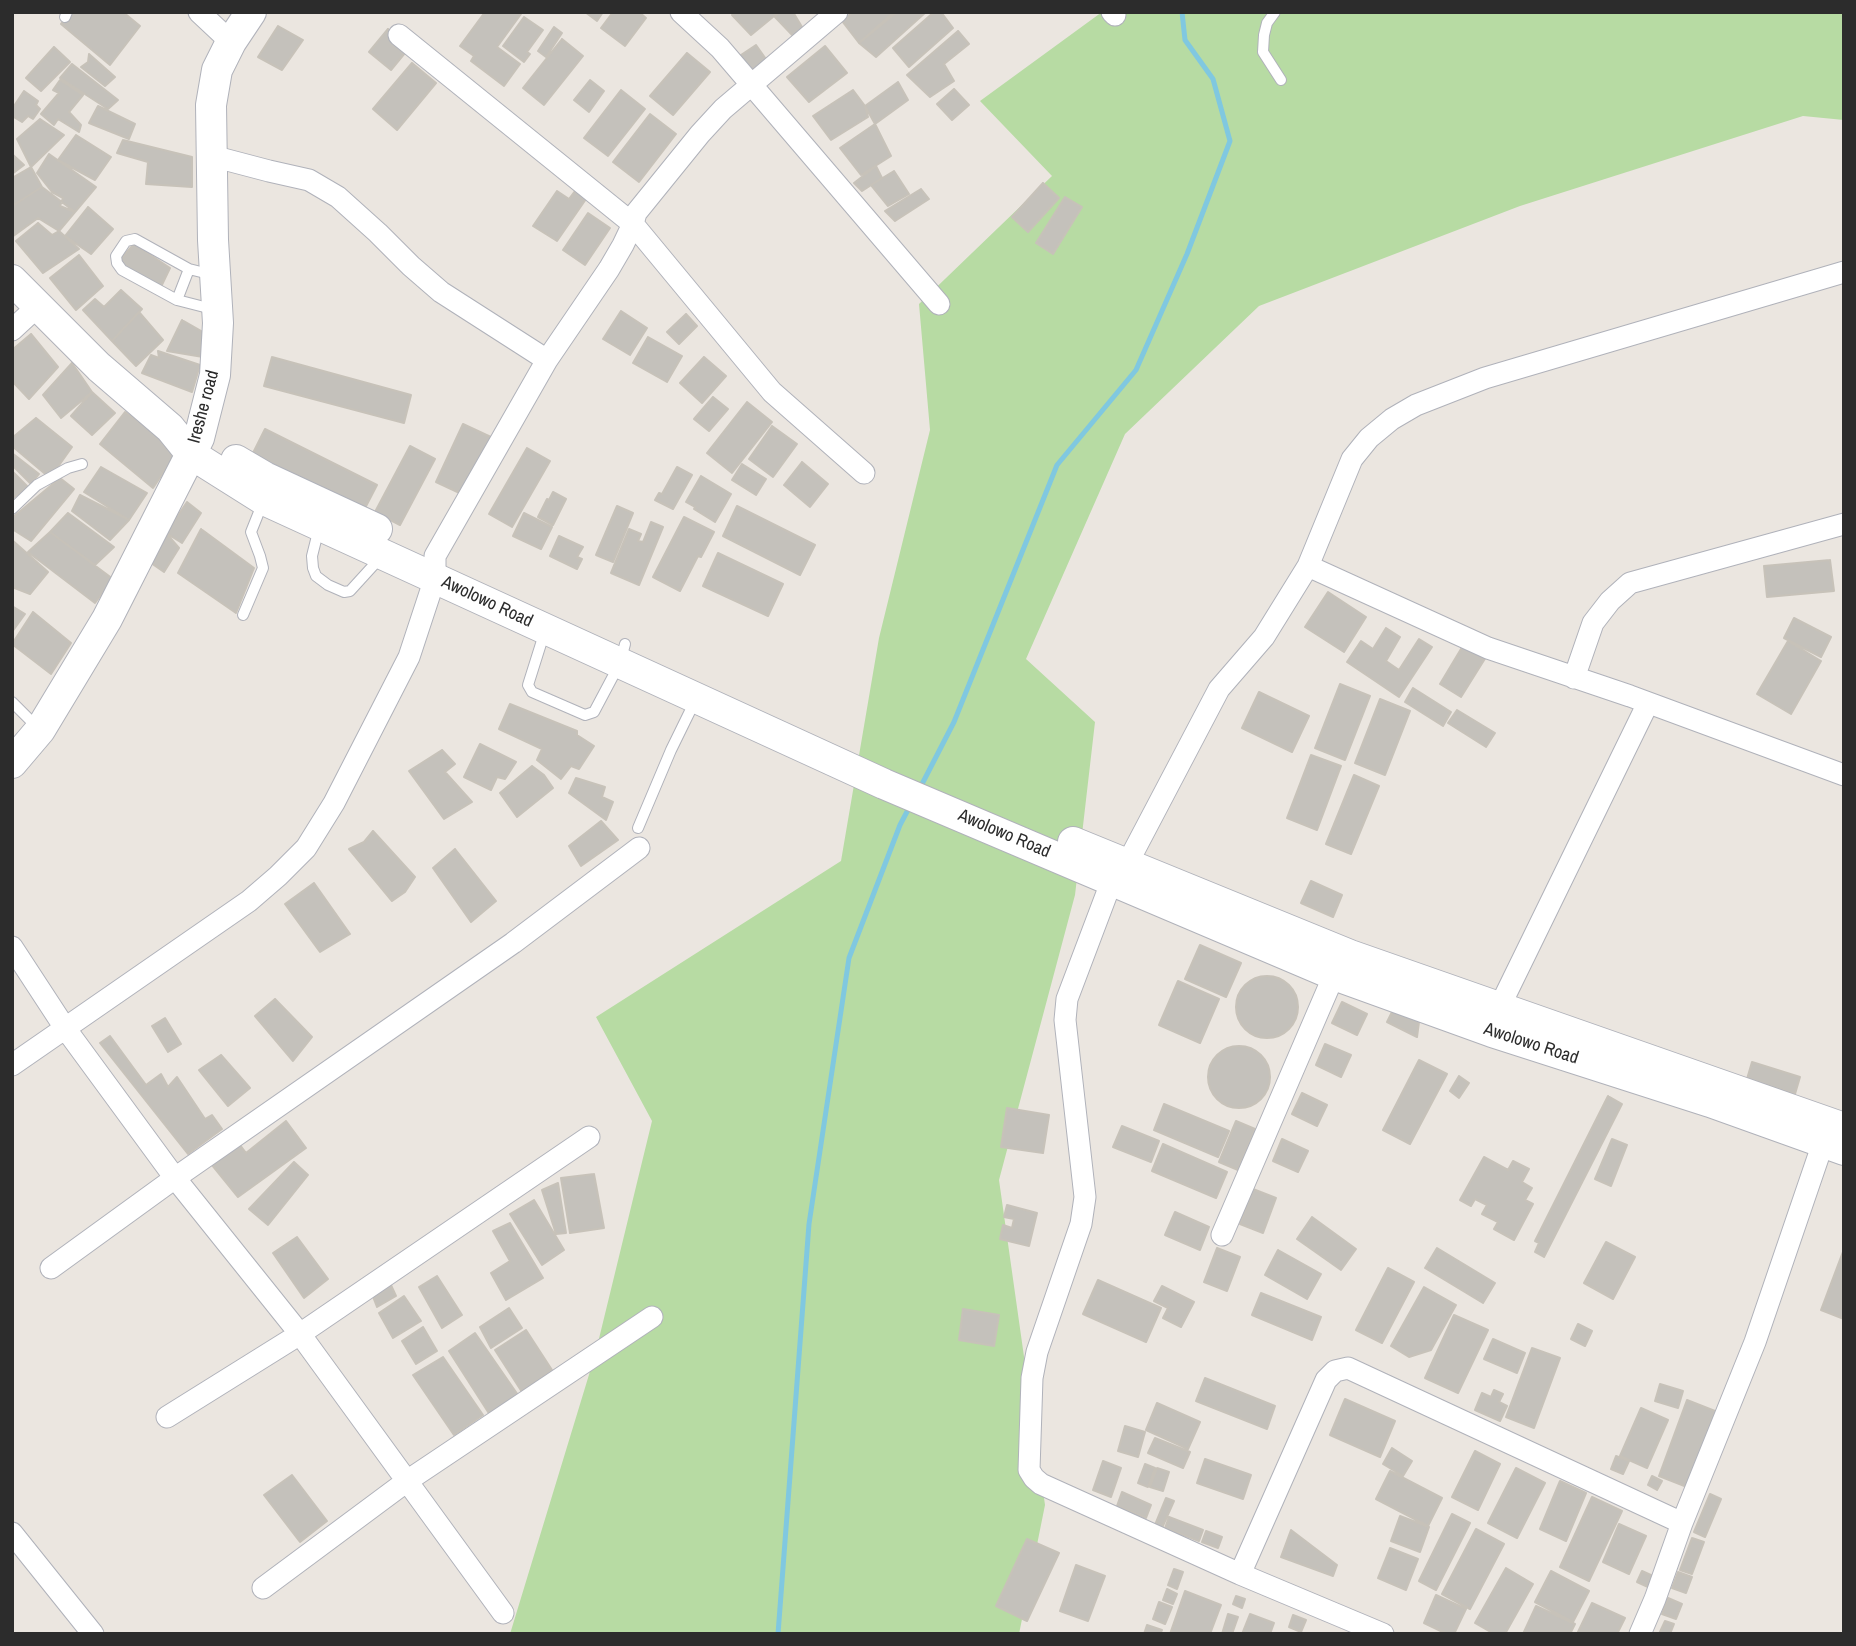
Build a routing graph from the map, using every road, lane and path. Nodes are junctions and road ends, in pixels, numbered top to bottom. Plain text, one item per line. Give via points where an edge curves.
1 (199, 12) edge
2 (251, 12) edge
3 (681, 12) edge
4 (837, 12) edge
5 (1275, 12) edge
6 (398, 35) dead end
7 (231, 42) junction
8 (1281, 80) dead end
9 (752, 85) junction
10 (212, 156) junction
11 (633, 223) junction
12 (202, 272) junction
13 (1844, 272) edge
14 (12, 280) edge
15 (177, 300) junction
16 (939, 304) dead end
17 (38, 306) junction
18 (217, 311) junction
19 (12, 330) edge
20 (548, 360) junction
21 (195, 446) junction
22 (82, 464) dead end
23 (864, 473) dead end
24 (264, 500) junction
25 (12, 509) edge
26 (1844, 524) edge
27 (320, 526) junction
28 (383, 554) junction
29 (1308, 566) junction
30 (435, 567) junction
31 (243, 615) dead end
32 (546, 629) junction
33 (622, 653) junction
34 (1574, 678) junction
35 (697, 698) junction
36 (12, 702) edge
37 (1648, 703) junction
38 (40, 730) junction
39 (12, 763) edge
40 (887, 775) junction
41 (1844, 775) edge
42 (639, 838) joint
43 (1120, 872) junction
44 (12, 947) edge
45 (1334, 975) junction
46 (1499, 1008) junction
47 (65, 1028) junction
48 (12, 1065) edge
49 (589, 1137) dead end
50 (1837, 1141) edge
51 (175, 1178) junction
52 (1222, 1236) dead end
53 (51, 1268) dead end
54 (652, 1317) dead end
55 (300, 1334) junction
56 (167, 1417) dead end
57 (407, 1481) junction
58 (1682, 1523) junction
59 (12, 1533) edge
60 (1240, 1574) junction
61 (263, 1588) dead end
62 (503, 1613) dead end
63 (93, 1634) edge
64 (1384, 1634) edge
65 (1640, 1634) edge

1 - 7 street
2 - 7 main road, Ireshe road
3 - 9 street
4 - 9 street
5 - 8 lane via 1267,23 1264,52
6 - 11 street
7 - 10 main road, Ireshe road via 217,70 211,105
9 - 11 street via 700,134 650,193
9 - 16 street
10 - 12 main road, Ireshe road
10 - 20 street via 309,180 338,197 441,292
11 - 20 street via 608,270
11 - 23 street via 772,392
12 - 15 lane
12 - 15 lane via 135,239 126,241 116,256 119,267
12 - 18 main road, Ireshe road
13 - 29 street via 1485,378 1416,405 1369,438 1352,459
14 - 17 main road
15 - 18 lane
17 - 19 street
17 - 21 main road via 99,367
18 - 21 main road, Ireshe road via 215,375
20 - 30 street
21 - 24 main road, Awolowo Road
21 - 30 main road, Awolowo Road via 265,477
21 - 38 main road, Ireshe road via 107,619
22 - 25 lane via 37,485
24 - 27 main road, Awolowo Road
24 - 31 lane via 251,533 263,568
26 - 34 street via 1630,583 1609,601 1593,624
27 - 28 main road, Awolowo Road
27 - 28 lane via 313,568 328,585 350,591
28 - 30 main road, Awolowo Road
29 - 34 street via 1488,648
29 - 43 street via 1264,637 1219,689
30 - 32 main road, Awolowo Road
30 - 33 main road, Awolowo Road
30 - 47 street via 409,657 306,848 249,901
32 - 33 main road, Awolowo Road
32 - 33 lane via 528,685 532,692 585,715 594,712
33 - 35 main road, Awolowo Road
33 - 40 main road, Awolowo Road
34 - 37 street
35 - 40 main road, Awolowo Road
35 - 42 lane via 671,750
36 - 38 lane
37 - 41 street
37 - 46 street
38 - 39 main road, Ireshe road
40 - 43 main road, Awolowo Road
42 - 51 street via 513,943
43 - 45 main road, Awolowo Road
43 - 46 main road, Awolowo Road
43 - 60 street via 1067,999 1065,1020 1085,1196 1081,1224 1037,1352 1029,1470 1041,1484
44 - 47 street
45 - 50 main road, Awolowo Road via 1492,1032
45 - 52 street
46 - 50 main road, Awolowo Road
47 - 48 street
47 - 51 street
49 - 55 street
50 - 58 street
51 - 53 street
51 - 55 street
54 - 57 street
55 - 56 street
55 - 57 street
57 - 61 street
57 - 62 street
58 - 60 street via 1348,1368 1325,1380
58 - 65 street
59 - 63 street
60 - 64 street

